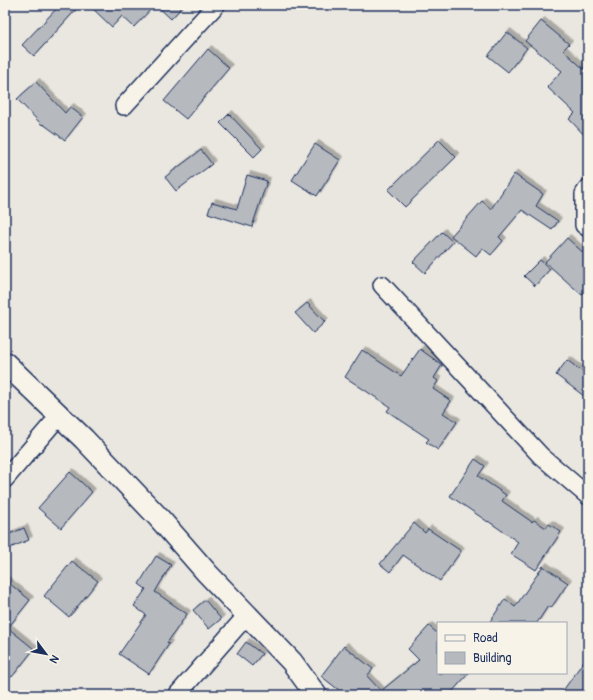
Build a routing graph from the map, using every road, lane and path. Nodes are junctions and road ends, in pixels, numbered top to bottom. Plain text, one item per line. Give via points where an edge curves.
1 (216, 5) edge
2 (124, 106) dead end
3 (588, 188) edge
4 (588, 228) edge
5 (382, 285) dead end
6 (5, 363) edge
7 (59, 416) junction
8 (5, 479) edge
9 (588, 496) edge
10 (247, 615) junction
11 (177, 695) edge
12 (316, 695) edge

1 - 2 street
3 - 4 street via 584,194 584,225
5 - 9 street via 541,456
6 - 7 street
7 - 8 street
7 - 10 street via 148,506
10 - 11 street
10 - 12 street via 292,662

